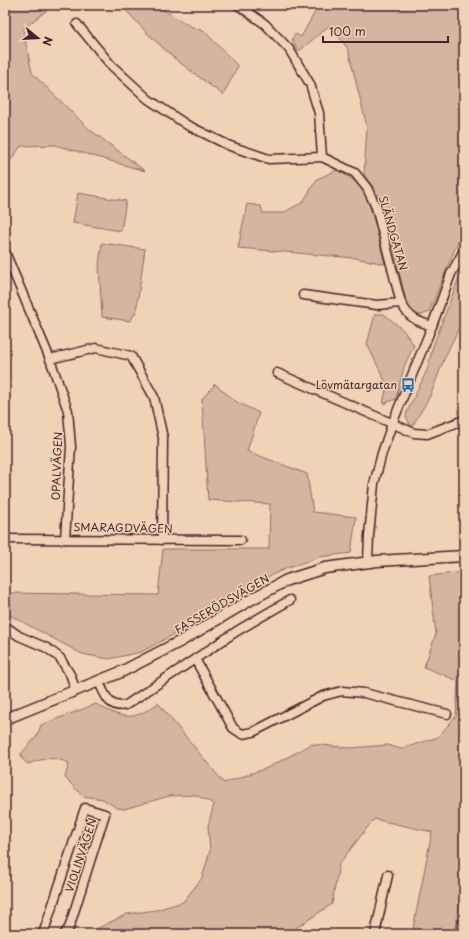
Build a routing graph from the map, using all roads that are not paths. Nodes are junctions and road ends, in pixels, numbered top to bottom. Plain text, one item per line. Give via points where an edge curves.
1 (238, 5) edge
2 (77, 24) dead end
3 (322, 157) junction
4 (464, 250) edge
5 (5, 252) edge
6 (302, 295) dead end
7 (401, 303) junction
8 (432, 326) junction
9 (50, 359) junction
10 (277, 373) dead end
11 (464, 420) edge
12 (392, 424) junction
13 (5, 539) edge
14 (65, 539) junction
15 (162, 540) junction
16 (241, 540) dead end
17 (464, 556) edge
18 (368, 562) junction
19 (290, 600) dead end
20 (5, 626) edge
21 (195, 659) junction
22 (99, 682) junction
23 (75, 690) junction
24 (447, 714) dead end
25 (5, 719) edge
26 (388, 875) dead end
27 (464, 921) edge
28 (43, 934) edge
29 (64, 934) edge
30 (375, 934) edge
31 (462, 934) edge

1 - 3 street via 265,24 290,49 310,84 319,113
2 - 3 street, SLÄNDGATAN via 111,65 148,99 187,125 230,146 269,159
3 - 7 street, SLÄNDGATAN via 355,173 367,188 376,207
4 - 8 street via 451,274
5 - 9 street, OPALVÄGEN
6 - 7 street via 377,305
7 - 8 street, SLÄNDGATAN via 411,318
8 - 12 street
9 - 14 street, OPALVÄGEN via 69,418 71,446
9 - 15 street via 96,348 131,356 154,397 163,438
10 - 12 street
11 - 12 street via 422,435
12 - 18 street via 374,484
13 - 14 street, SMARAGDVÄGEN
14 - 15 street, SMARAGDVÄGEN
15 - 16 street, SMARAGDVÄGEN
17 - 18 street, FASSERÖDSVÄGEN
18 - 22 street, FASSERÖDSVÄGEN via 325,568 288,580 181,641
19 - 21 street
20 - 23 street via 19,636 47,648 60,658
21 - 22 street via 126,705 116,705 109,701
21 - 24 street via 233,728 242,734 253,732 323,696 342,691 364,693
22 - 23 street, FASSERÖDSVÄGEN
23 - 25 street, FASSERÖDSVÄGEN
26 - 30 street
27 - 31 street
28 - 29 street, VIOLINVÄGEN via 84,808 105,814 69,928

